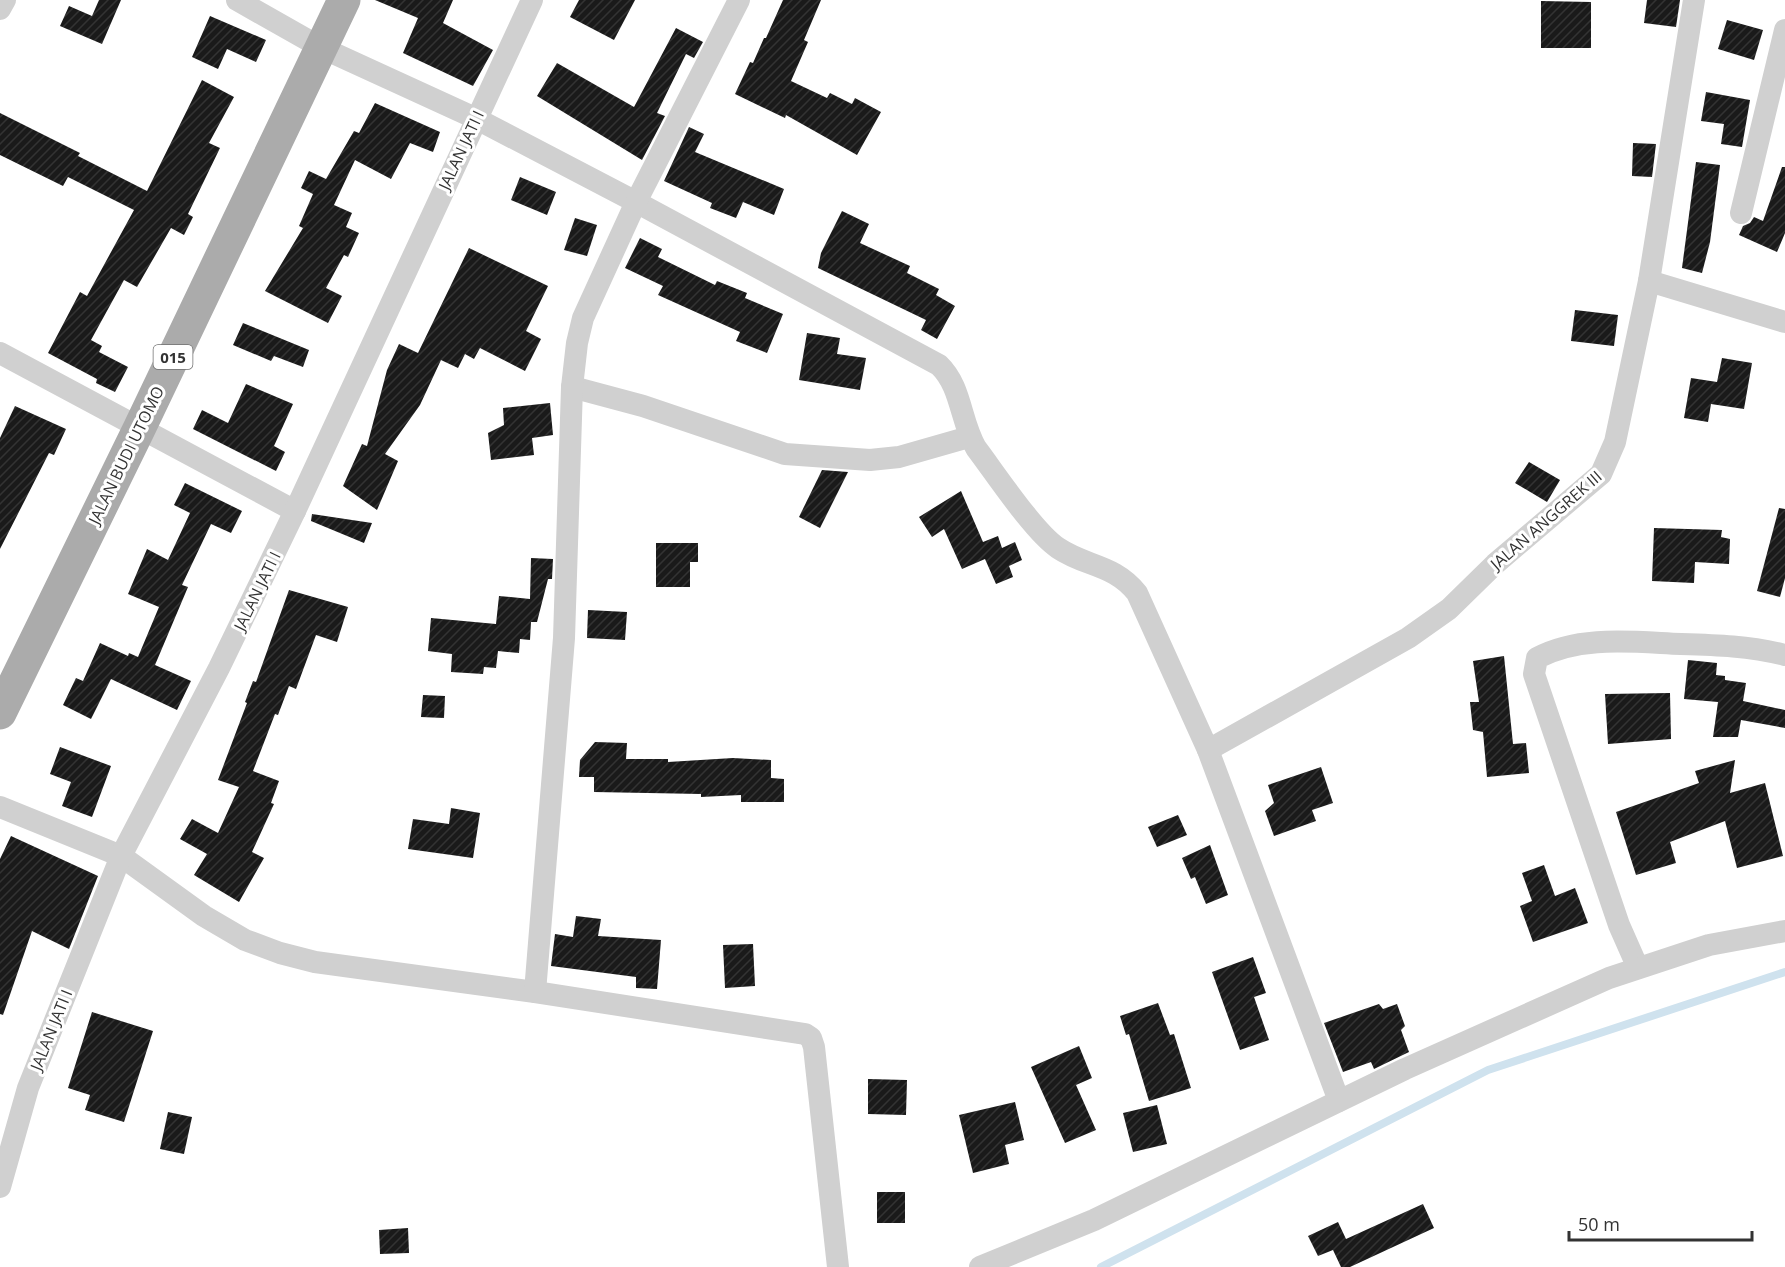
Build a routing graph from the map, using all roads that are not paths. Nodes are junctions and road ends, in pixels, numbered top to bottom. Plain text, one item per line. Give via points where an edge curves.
1 (4, 0) edge
2 (237, 0) edge
3 (344, 0) edge
4 (532, 0) edge
5 (739, 0) edge
6 (1694, 0) edge
7 (0, 9) edge
8 (1785, 30) edge
9 (320, 47) junction
10 (475, 118) junction
11 (636, 202) junction
12 (1741, 213) dead end
13 (1649, 281) junction
14 (1785, 322) edge
15 (0, 352) edge
16 (572, 387) junction
17 (139, 429) junction
18 (969, 437) junction
19 (295, 511) junction
20 (1785, 655) edge
21 (0, 713) edge
22 (1208, 750) junction
23 (0, 807) edge
24 (121, 856) junction
25 (1785, 931) edge
26 (1638, 968) junction
27 (534, 992) junction
28 (1339, 1101) junction
29 (0, 1188) edge
30 (838, 1267) edge
31 (980, 1267) edge

1 - 7 street
2 - 9 street
3 - 9 main road, JALAN BUDI UTOMO / 015
4 - 10 street, JALAN JATI I
5 - 11 street
6 - 13 street, JALAN ANGGREK III
8 - 12 street
9 - 10 street
9 - 17 main road, JALAN BUDI UTOMO / 015
10 - 11 street
10 - 19 street, JALAN JATI I
11 - 16 street via 583,318
11 - 18 street via 939,364 954,382
13 - 14 street
13 - 22 street, JALAN ANGGREK III via 1615,442 1601,474 1441,615 1408,638
15 - 17 street
16 - 18 street via 643,406 785,454 870,460 899,457
16 - 27 street via 564,638
17 - 19 street
17 - 21 main road, JALAN BUDI UTOMO / 015
18 - 22 street via 1046,537 1072,556 1117,573 1137,593
19 - 24 street, JALAN JATI I
20 - 26 street via 1755,647 1612,641 1554,649 1537,658 1534,674 1619,925
22 - 28 street
23 - 24 street
24 - 27 street via 204,916 245,940 280,953 315,962
24 - 29 street, JALAN JATI I via 28,1088
25 - 26 street via 1708,945
26 - 28 street
27 - 30 street via 793,1031 812,1038
28 - 31 street via 1094,1220

